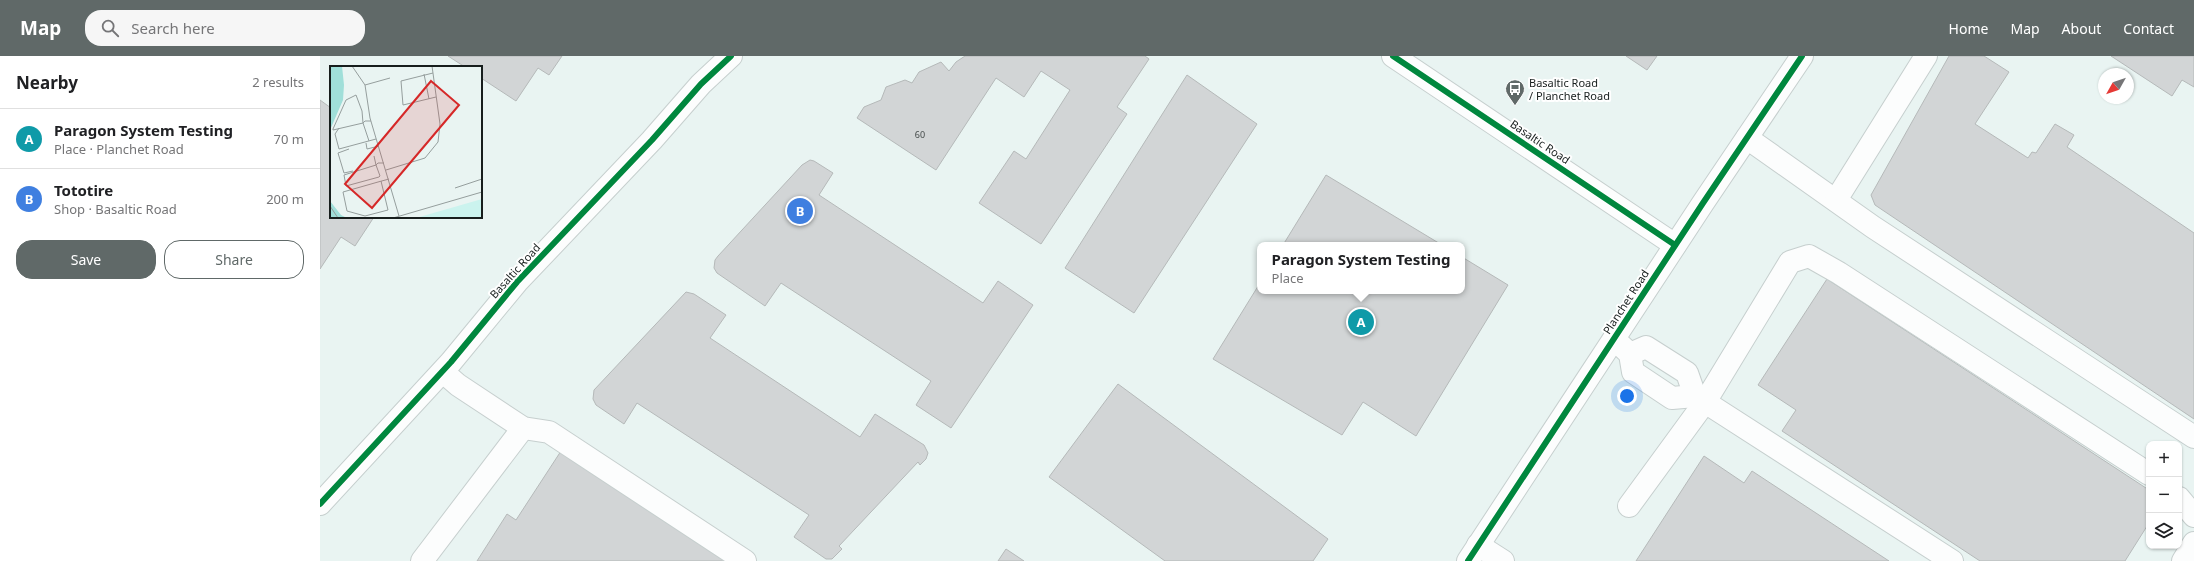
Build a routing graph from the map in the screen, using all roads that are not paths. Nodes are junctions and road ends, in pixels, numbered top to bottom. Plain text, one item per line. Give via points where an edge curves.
1 (731, 56) edge
2 (1393, 56) edge
3 (1802, 56) edge
4 (1926, 56) edge
5 (1747, 138) junction
6 (1836, 200) junction
7 (1676, 245) junction
8 (1614, 339) junction
9 (1630, 354) junction
10 (443, 372) junction
11 (1700, 399) junction
12 (523, 428) junction
13 (2194, 437) edge
14 (2146, 472) edge
15 (2182, 502) edge
16 (320, 504) edge
17 (1629, 506) dead end
18 (2194, 516) edge
19 (1900, 527) junction
20 (2194, 543) edge
21 (1473, 553) edge
22 (422, 561) edge
23 (745, 561) edge
24 (1503, 561) edge
25 (1932, 561) edge
26 (1952, 561) edge
27 (2183, 561) edge

1 - 10 street, Basaltic Road via 701,84 652,140 517,282
2 - 7 street, Basaltic Road
3 - 5 street, Planchet Road
4 - 6 street
5 - 6 street
5 - 7 street, Planchet Road
6 - 13 street
7 - 8 street, Planchet Road
8 - 9 street
8 - 21 street, Planchet Road
9 - 11 street via 1633,372 1672,398
9 - 11 street via 1646,347 1687,372
10 - 12 street via 458,385
10 - 16 street, Basaltic Road
11 - 14 street via 1790,262 1809,256
11 - 17 street
11 - 19 street
12 - 22 street
12 - 23 street via 549,432
15 - 18 street
19 - 25 street
19 - 26 street
20 - 27 street
21 - 24 street

